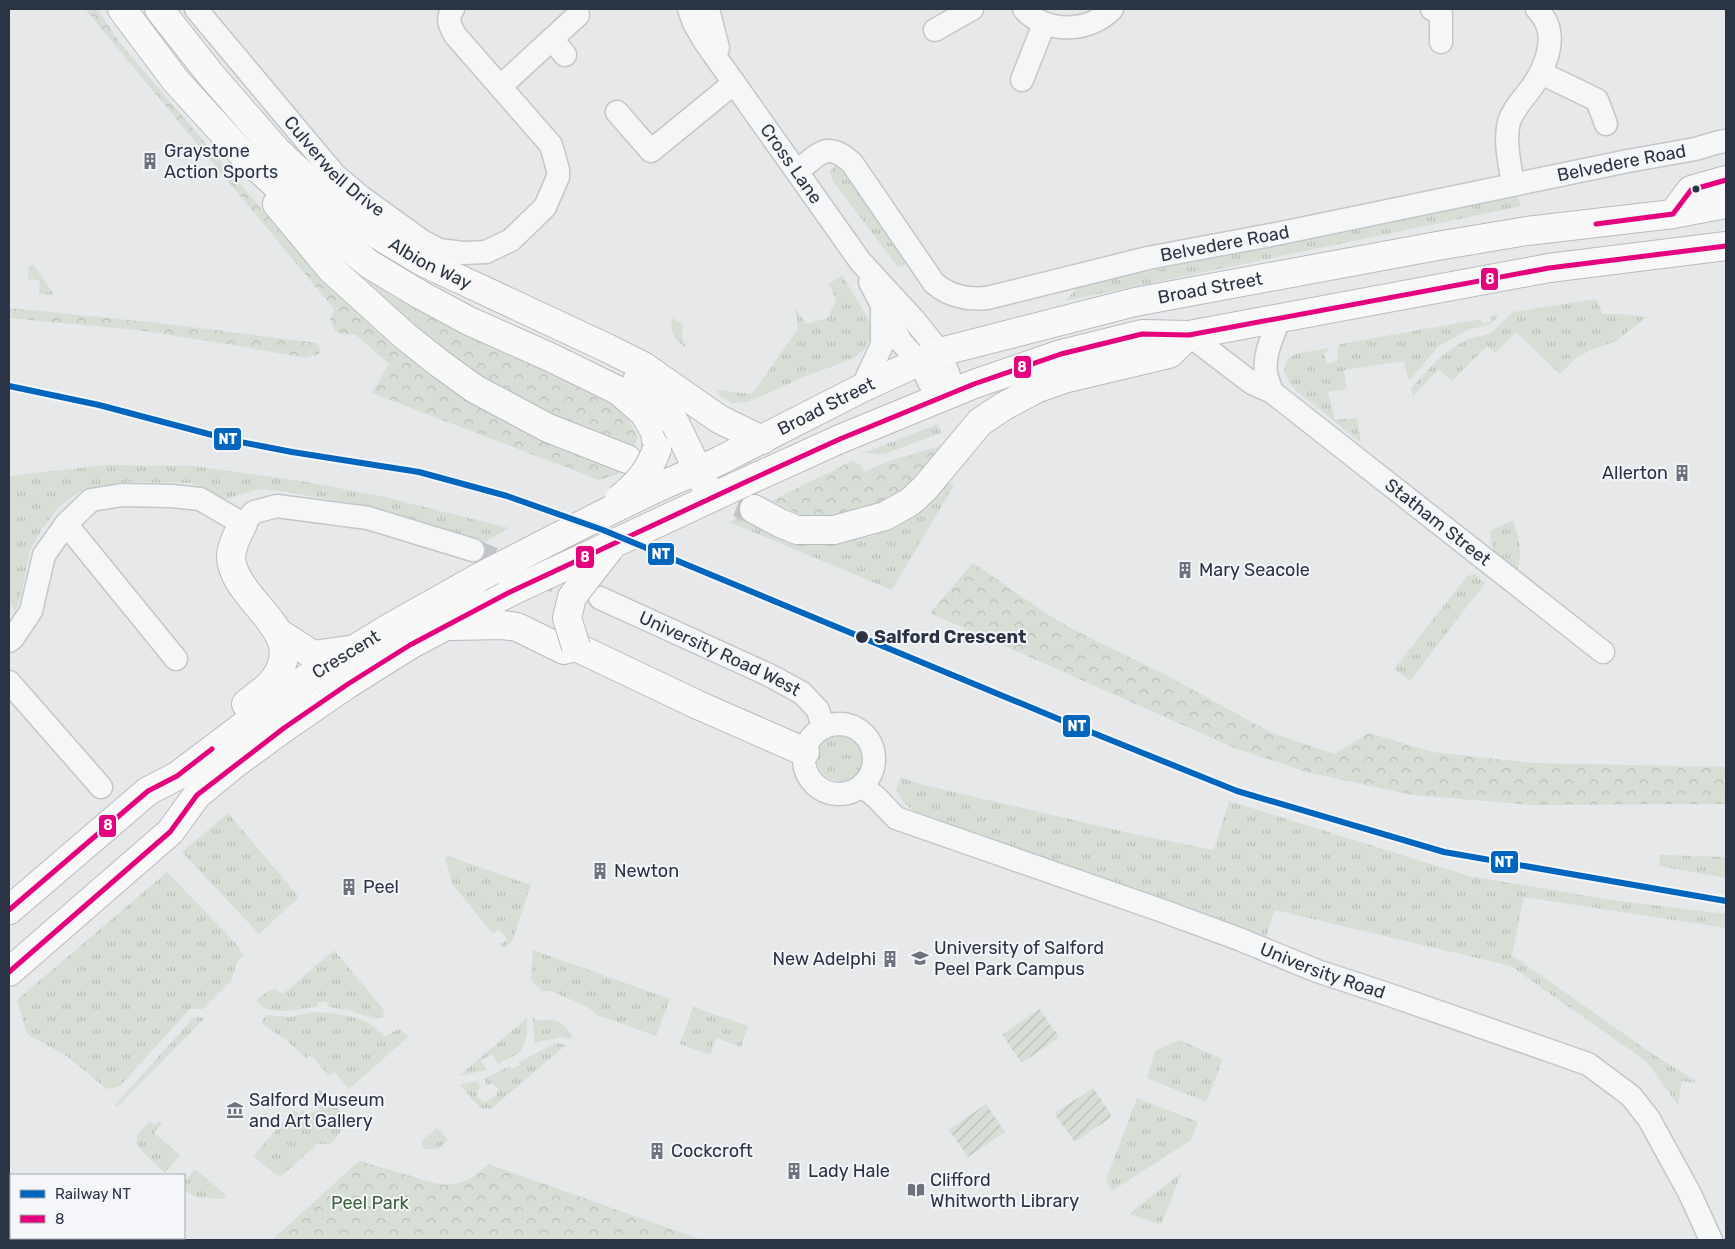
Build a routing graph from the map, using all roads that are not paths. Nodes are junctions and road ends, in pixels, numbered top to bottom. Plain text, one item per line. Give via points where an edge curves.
1 (122, 9) edge
2 (159, 9) edge
3 (453, 9) edge
4 (689, 9) edge
5 (708, 9) edge
6 (1024, 9) edge
7 (1112, 9) edge
8 (1537, 9) edge
9 (963, 11) edge
10 (1441, 11) edge
11 (204, 12) edge
12 (578, 15) dead end
13 (1044, 24) junction
14 (935, 30) dead end
15 (1441, 42) dead end
16 (1541, 73) junction
17 (729, 75) junction
18 (1022, 80) dead end
19 (176, 81) junction
20 (501, 86) junction
21 (617, 112) dead end
22 (1606, 124) dead end
23 (1726, 141) edge
24 (798, 172) junction
25 (1726, 180) edge
26 (1513, 184) junction
27 (1726, 204) edge
28 (1673, 214) junction
29 (1726, 246) edge
30 (860, 261) junction
31 (422, 262) junction
32 (882, 307) junction
33 (1280, 317) junction
34 (1189, 335) junction
35 (929, 357) junction
36 (862, 388) junction
37 (1272, 392) junction
38 (946, 396) junction
39 (663, 435) junction
40 (762, 440) junction
41 (626, 459) dead end
42 (710, 466) junction
43 (742, 484) joint
44 (711, 498) junction
45 (754, 509) tunnel mouth
46 (594, 518) junction
47 (66, 524) junction
48 (243, 524) junction
49 (612, 544) junction
50 (473, 550) tunnel mouth
51 (600, 598) tunnel mouth
52 (444, 626) junction
53 (413, 630) junction
54 (278, 633) junction
55 (9, 641) edge
56 (576, 647) junction
57 (354, 649) junction
58 (1603, 652) dead end
59 (176, 659) dead end
60 (9, 682) edge
61 (823, 728) junction
62 (805, 752) junction
63 (202, 756) junction
64 (862, 786) junction
65 (101, 787) dead end
66 (9, 910) edge
67 (9, 972) edge
68 (1711, 1240) edge

1 - 19 highway, Albion Way
2 - 31 highway, Albion Way via 277,151 345,212
3 - 20 street, Culverwell Drive via 449,23 455,35
4 - 17 street, Cross Lane via 705,42
5 - 17 street, Cross Lane
6 - 13 street
7 - 13 street via 1083,26
8 - 16 street via 1547,23 1549,44
9 - 14 street
10 - 15 street
11 - 20 street, Culverwell Drive via 335,176 406,230 439,250 486,252 510,240 545,207 554,190 558,170 551,145
12 - 20 street via 558,47
13 - 18 street
16 - 22 street via 1597,100
16 - 26 street via 1509,122
17 - 21 street via 651,151
17 - 24 street, Cross Lane
19 - 39 highway, Albion Way via 247,159 369,264 469,321 619,391
19 - 41 highway via 244,168 332,269 405,336 475,389 548,428
23 - 26 street, Belvedere Road
24 - 26 street, Belvedere Road via 827,150 841,153 852,163 934,283 950,294 977,299 1148,258
24 - 30 street, Cross Lane
25 - 28 highway via 1691,190
27 - 28 highway, Broad Street
28 - 35 highway, Broad Street via 1528,231 1155,299
29 - 33 highway, Broad Street via 1549,268
30 - 32 street, Cross Lane
30 - 35 street, Cross Lane via 915,321
31 - 39 highway via 474,301 622,372 650,389 663,401
31 - 40 highway, Albion Way via 643,366 719,419
32 - 35 street, Cross Lane via 901,342
32 - 36 street via 882,345
33 - 34 highway, Broad Street
33 - 37 street via 1267,356 1266,374
34 - 37 street, Statham Street via 1252,383
34 - 38 highway, Broad Street via 1142,334 1061,354
34 - 45 highway via 1169,354 1038,388 1004,406 980,422 910,502 885,516 834,530 797,530
35 - 36 highway, Broad Street
35 - 38 street
36 - 40 highway, Broad Street
37 - 58 street, Statham Street
38 - 43 highway, Broad Street via 840,439
39 - 42 highway, bridge
39 - 46 highway, bridge via 651,466 633,488
40 - 42 highway, Broad Street
42 - 44 highway, bridge
42 - 46 highway, Crescent, bridge
43 - 44 highway, Crescent, bridge
44 - 49 highway, Crescent, bridge
46 - 53 highway, Crescent, bridge via 478,578
47 - 48 street via 91,500 122,495 200,499
47 - 55 street via 44,555 31,611
47 - 59 street via 133,620
48 - 50 street via 254,512 278,506 368,518
48 - 54 highway via 234,541 231,563 238,579
49 - 52 highway, Crescent, bridge
49 - 56 highway, bridge via 572,597 567,618
51 - 61 street, University Road West via 802,692 818,710
52 - 53 highway, Crescent
52 - 56 highway via 517,627 564,650
53 - 57 highway, Crescent
53 - 67 highway, Crescent via 348,684 197,795 170,832
54 - 57 highway via 313,655
54 - 63 highway via 285,652 282,666 272,682 219,726
56 - 62 highway
57 - 63 highway, Crescent via 307,678
60 - 65 street
61 - 62 street via 811,738
61 - 64 street via 846,724 860,731 870,743 874,766
62 - 64 street via 806,772 818,788 837,795 850,793
63 - 66 highway, Crescent via 177,776 148,791
64 - 68 street, University Road via 896,818 1172,914 1317,971 1588,1064 1631,1096 1649,1119

